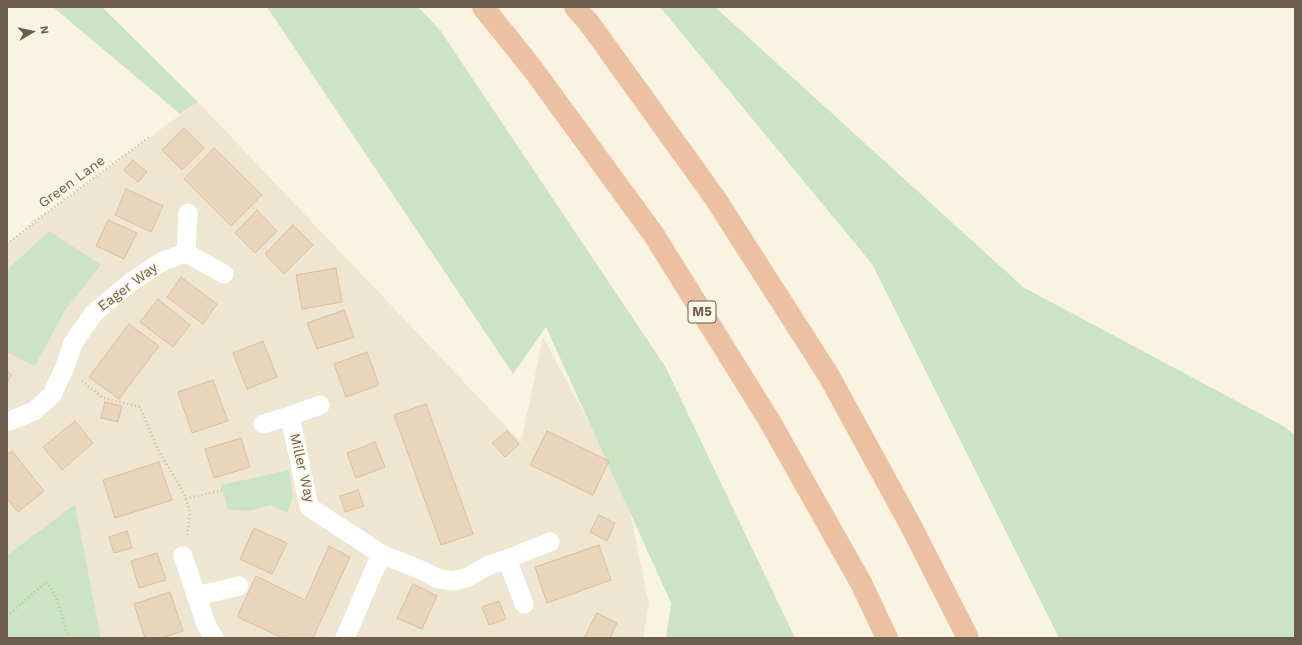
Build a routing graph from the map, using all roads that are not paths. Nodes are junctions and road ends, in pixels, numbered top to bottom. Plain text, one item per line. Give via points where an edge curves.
1 (483, 7) edge
2 (575, 7) edge
3 (188, 213) dead end
4 (186, 253) junction
5 (224, 274) dead end
6 (320, 405) dead end
7 (290, 416) junction
8 (7, 422) edge
9 (262, 424) dead end
10 (550, 542) dead end
11 (381, 554) junction
12 (183, 556) road end
13 (507, 559) junction
14 (240, 586) dead end
15 (196, 596) junction
16 (524, 604) dead end
17 (214, 638) edge
18 (345, 638) edge
19 (887, 638) edge
20 (968, 638) edge

1 - 19 highway, M5 via 532,68 654,236 769,420 861,583
2 - 20 highway via 715,198 829,376 911,526
3 - 4 street
4 - 5 street
4 - 8 street, Eager Way via 163,260 131,282 94,313 73,343 52,395 34,411
6 - 7 street, Miller Way
7 - 9 street, Miller Way
7 - 11 street, Miller Way via 309,507
10 - 13 street, Miller Way
11 - 13 street, Miller Way via 439,579 454,581
11 - 18 street
12 - 15 street
13 - 16 street
14 - 15 street
15 - 17 street

